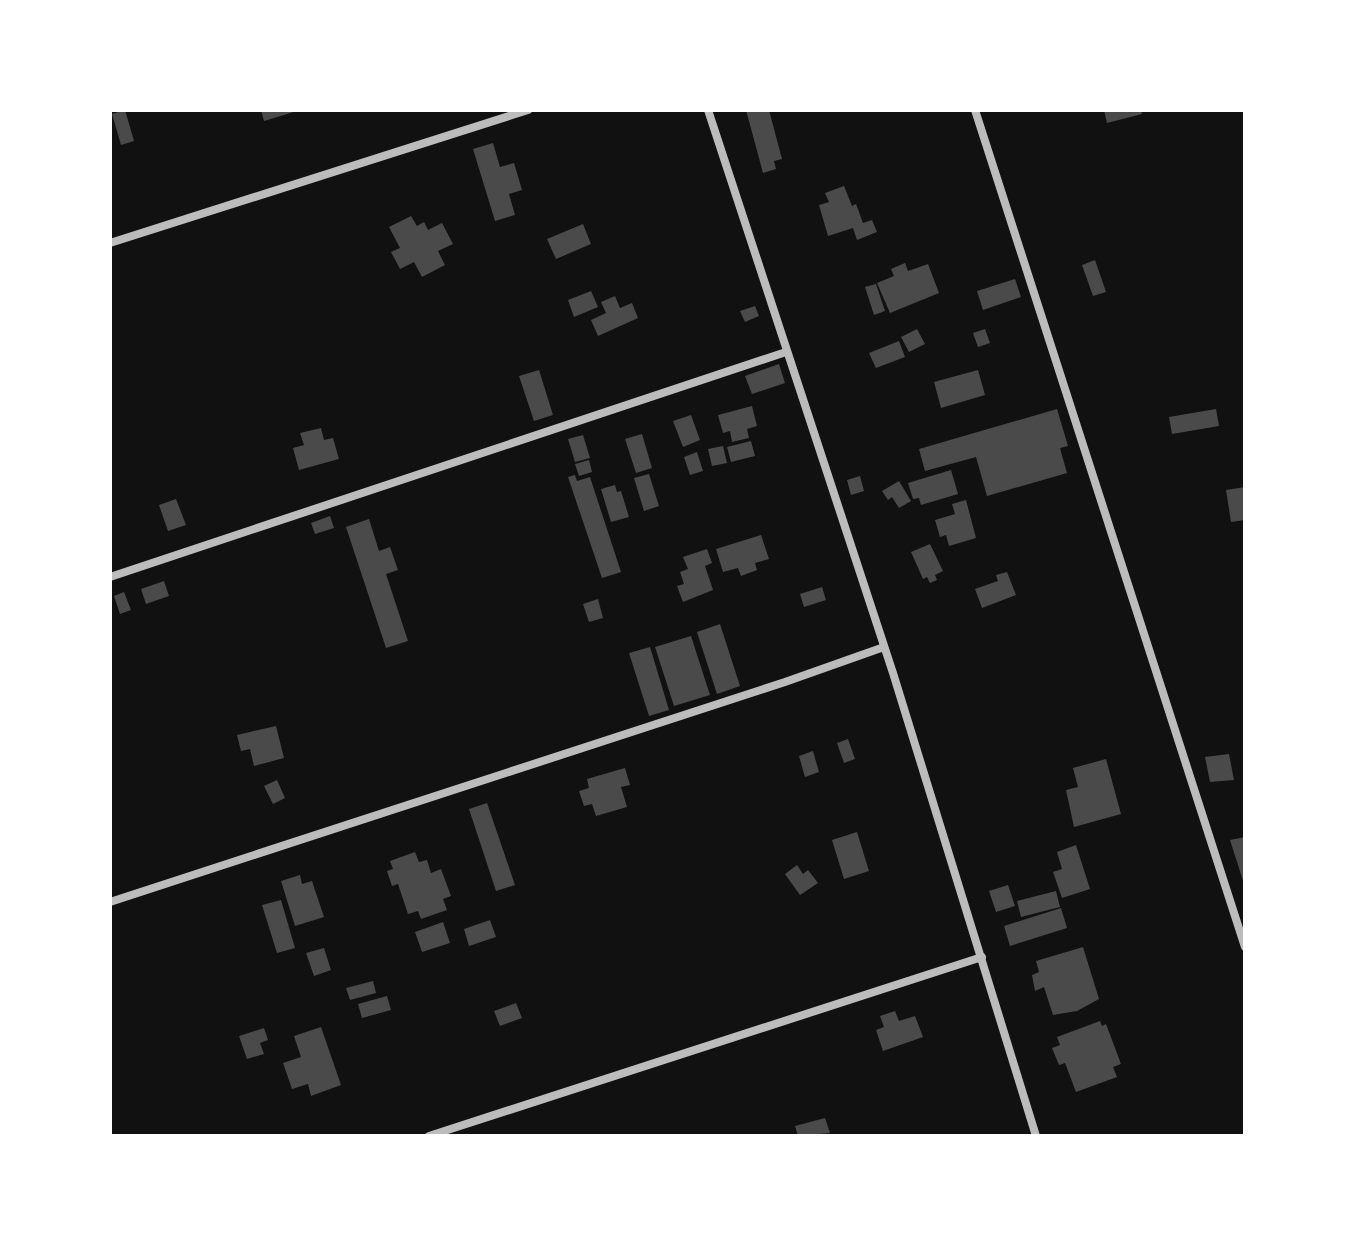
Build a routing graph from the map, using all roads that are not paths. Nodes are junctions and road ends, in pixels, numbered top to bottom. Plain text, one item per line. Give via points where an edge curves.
1 (528, 110) edge
2 (708, 110) edge
3 (975, 110) edge
4 (110, 243) edge
5 (786, 352) junction
6 (110, 577) edge
7 (884, 647) junction
8 (110, 902) edge
9 (1245, 947) edge
10 (982, 957) junction
11 (429, 1136) edge
12 (1036, 1136) edge

1 - 4 street
2 - 5 street
3 - 9 street
5 - 6 street
5 - 7 street
7 - 8 street
7 - 10 street
10 - 11 street
10 - 12 street

